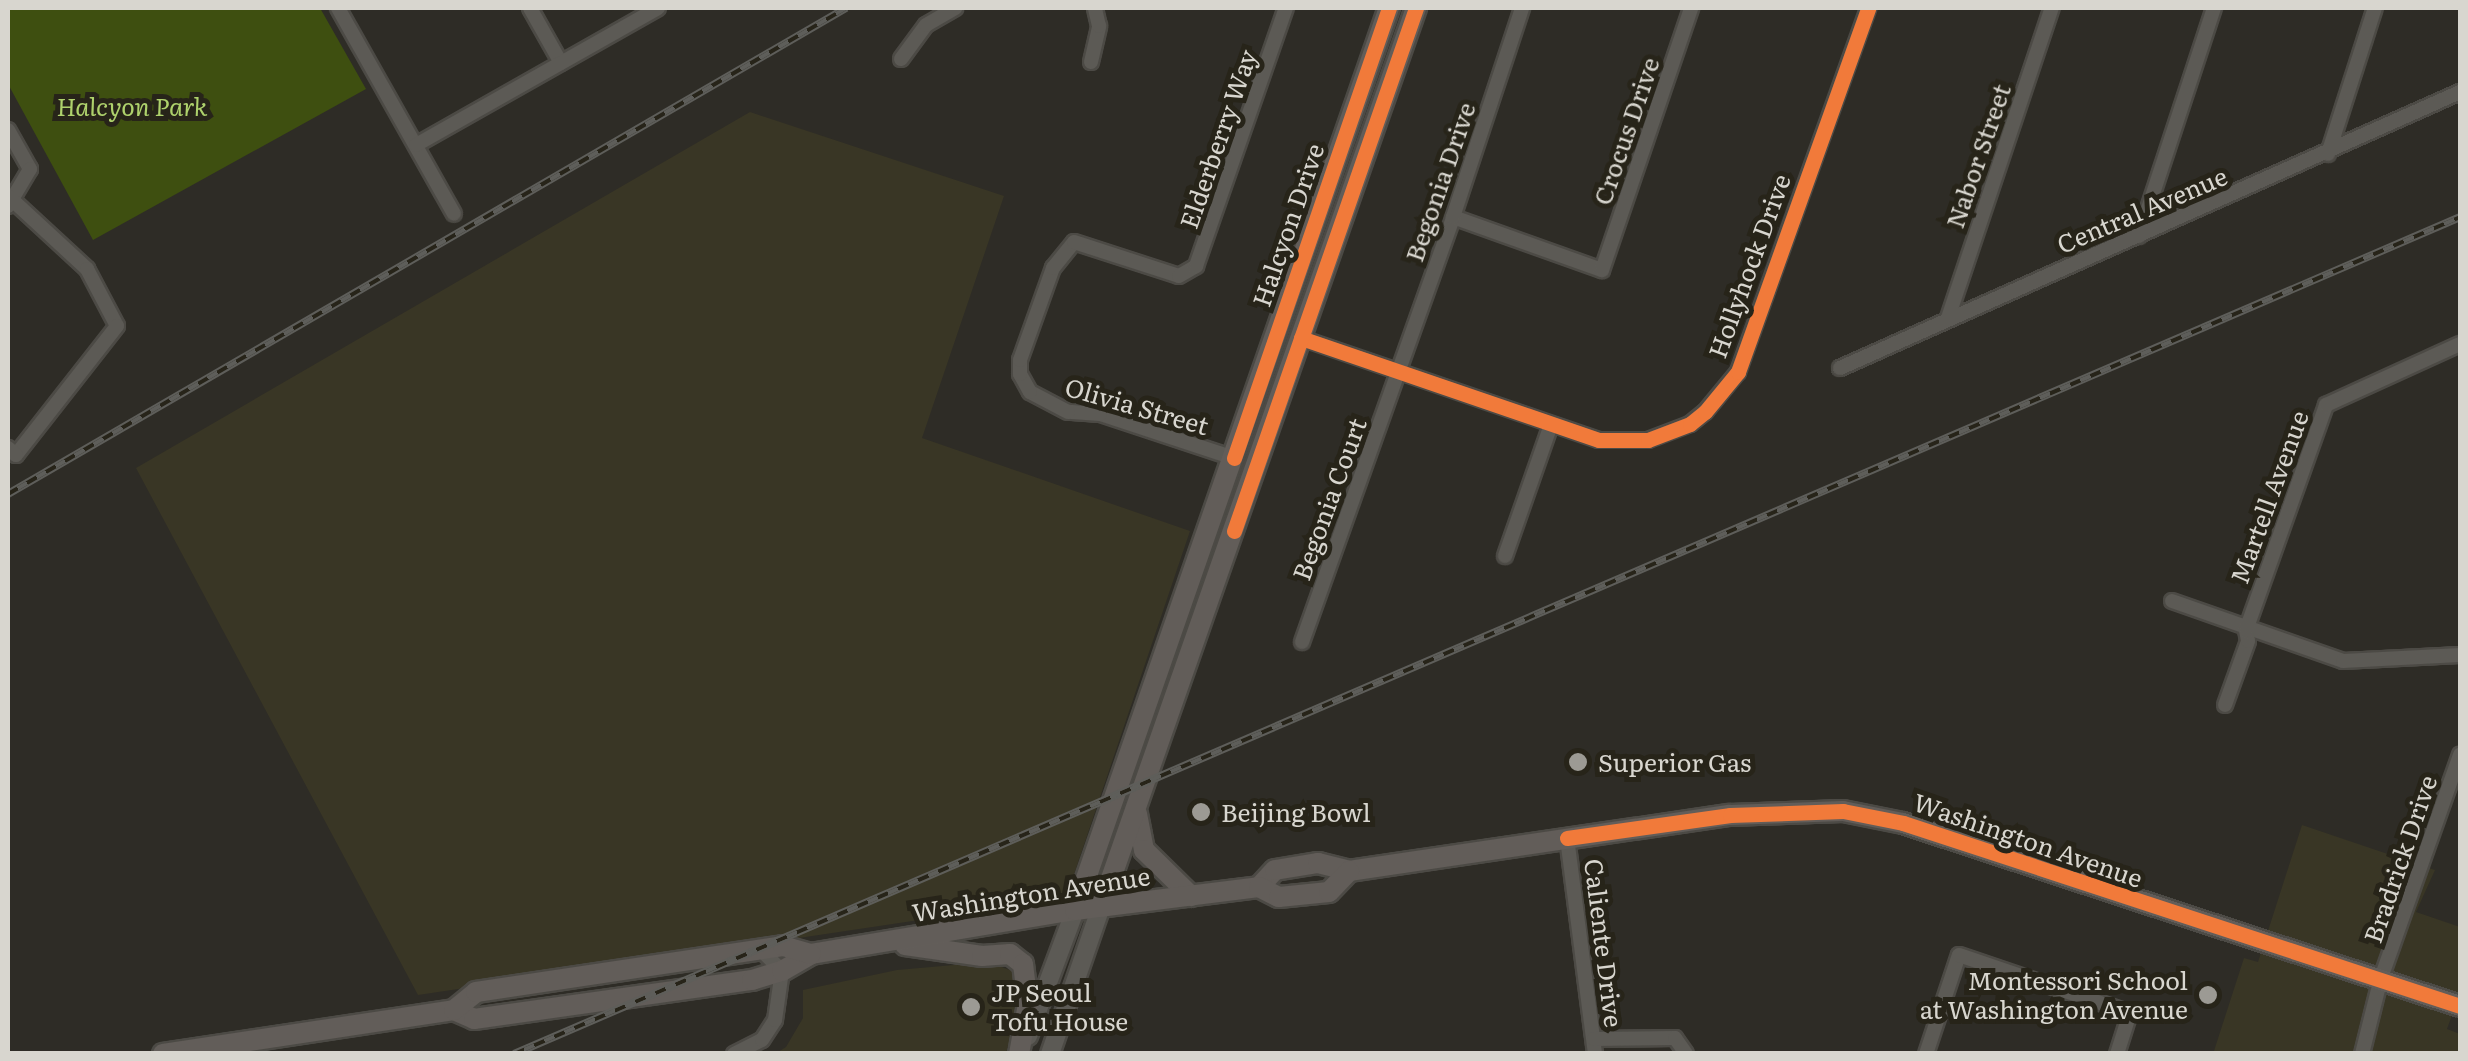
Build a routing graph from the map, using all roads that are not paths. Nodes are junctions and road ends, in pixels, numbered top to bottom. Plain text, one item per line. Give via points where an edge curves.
1 (338, 8) edge
2 (530, 8) edge
3 (658, 8) edge
4 (956, 8) edge
5 (1095, 8) edge
6 (1286, 8) edge
7 (1390, 8) edge
8 (1416, 8) edge
9 (1692, 8) edge
10 (1868, 8) edge
11 (2052, 8) edge
12 (2214, 8) edge
13 (2375, 8) edge
14 (1516, 9) edge
15 (901, 59) dead end
16 (1091, 62) dead end
17 (561, 63) junction
18 (2460, 92) edge
19 (8, 130) edge
20 (416, 145) junction
21 (2328, 154) junction
22 (9, 200) edge
23 (454, 214) dead end
24 (1453, 217) junction
25 (2139, 236) junction
26 (1948, 318) junction
27 (1301, 338) junction
28 (2460, 344) edge
29 (1840, 368) dead end
30 (1398, 371) junction
31 (1030, 392) joint
32 (1550, 425) junction
33 (8, 448) edge
34 (1234, 458) junction
35 (1505, 556) dead end
36 (2172, 601) dead end
37 (2246, 630) junction
38 (1302, 642) dead end
39 (2460, 655) edge
40 (2225, 705) dead end
41 (2460, 755) edge
42 (1136, 809) junction
43 (1567, 838) junction
44 (1349, 871) junction
45 (1259, 887) junction
46 (1191, 896) junction
47 (1101, 907) junction
48 (1075, 910) junction
49 (883, 942) junction
50 (762, 950) junction
51 (811, 954) junction
52 (782, 971) junction
53 (2381, 978) junction
54 (2460, 1006) edge
55 (454, 1010) junction
56 (1594, 1046) edge
57 (163, 1054) edge
58 (734, 1054) edge
59 (1020, 1054) edge
60 (1050, 1054) edge
61 (1686, 1054) edge
62 (1926, 1054) edge
63 (2117, 1054) edge
64 (2362, 1054) edge

1 - 20 street
2 - 17 street
3 - 17 street
4 - 15 street via 926,25
5 - 16 street
6 - 31 street, Elderberry Way via 1196,266 1179,276 1074,242 1053,268 1020,360
7 - 34 main road, Halcyon Drive
8 - 27 main road, Halcyon Drive
9 - 24 street, Crocus Drive via 1602,270
10 - 32 street, Hollyhock Drive via 1748,349 1722,394 1690,424 1648,440 1600,440
11 - 26 street, Nabor Street
12 - 25 street
13 - 21 street
14 - 24 street, Begonia Drive
17 - 20 street
18 - 21 street, Central Avenue
19 - 22 street via 30,169
20 - 23 street
21 - 25 street, Central Avenue
22 - 33 street via 87,269 117,326 16,455
24 - 30 street, Begonia Drive
25 - 26 street, Central Avenue
26 - 29 street, Central Avenue
27 - 30 street, Hollyhock Drive
27 - 42 main road, Halcyon Drive
28 - 37 street, Martell Avenue via 2326,405
30 - 32 street, Hollyhock Drive
30 - 38 street, Begonia Court
31 - 34 street, Olivia Street via 1068,412 1100,414
32 - 35 street
34 - 48 main road, Halcyon Drive
36 - 37 street
37 - 39 street via 2343,660
37 - 40 street, Martell Avenue
41 - 53 street, Bradrick Drive
42 - 46 main road via 1144,850
42 - 47 main road, Halcyon Drive
43 - 44 main road, Washington Avenue
43 - 53 main road, Washington Avenue via 1730,815 1843,811 1903,823
43 - 56 street, Caliente Drive
44 - 45 main road, Washington Avenue via 1324,862 1275,870
44 - 45 main road, Washington Avenue via 1329,892 1279,897
45 - 46 main road, Washington Avenue
46 - 47 main road, Washington Avenue
47 - 48 main road, Washington Avenue
47 - 60 street
48 - 49 main road, Washington Avenue
48 - 59 street
49 - 51 main road, Washington Avenue
49 - 59 main road via 1010,954 1023,964 1028,1004
50 - 51 main road, Washington Avenue via 783,946
50 - 52 street
50 - 55 main road, Washington Avenue via 476,992
51 - 52 main road, Washington Avenue
52 - 55 main road, Washington Avenue via 474,1019
52 - 58 street via 775,1020 762,1040
53 - 54 main road, Washington Avenue
53 - 64 street, Bradrick Drive
55 - 57 main road, Washington Avenue
56 - 61 street via 1675,1038
62 - 63 street via 1958,955 2130,1013

